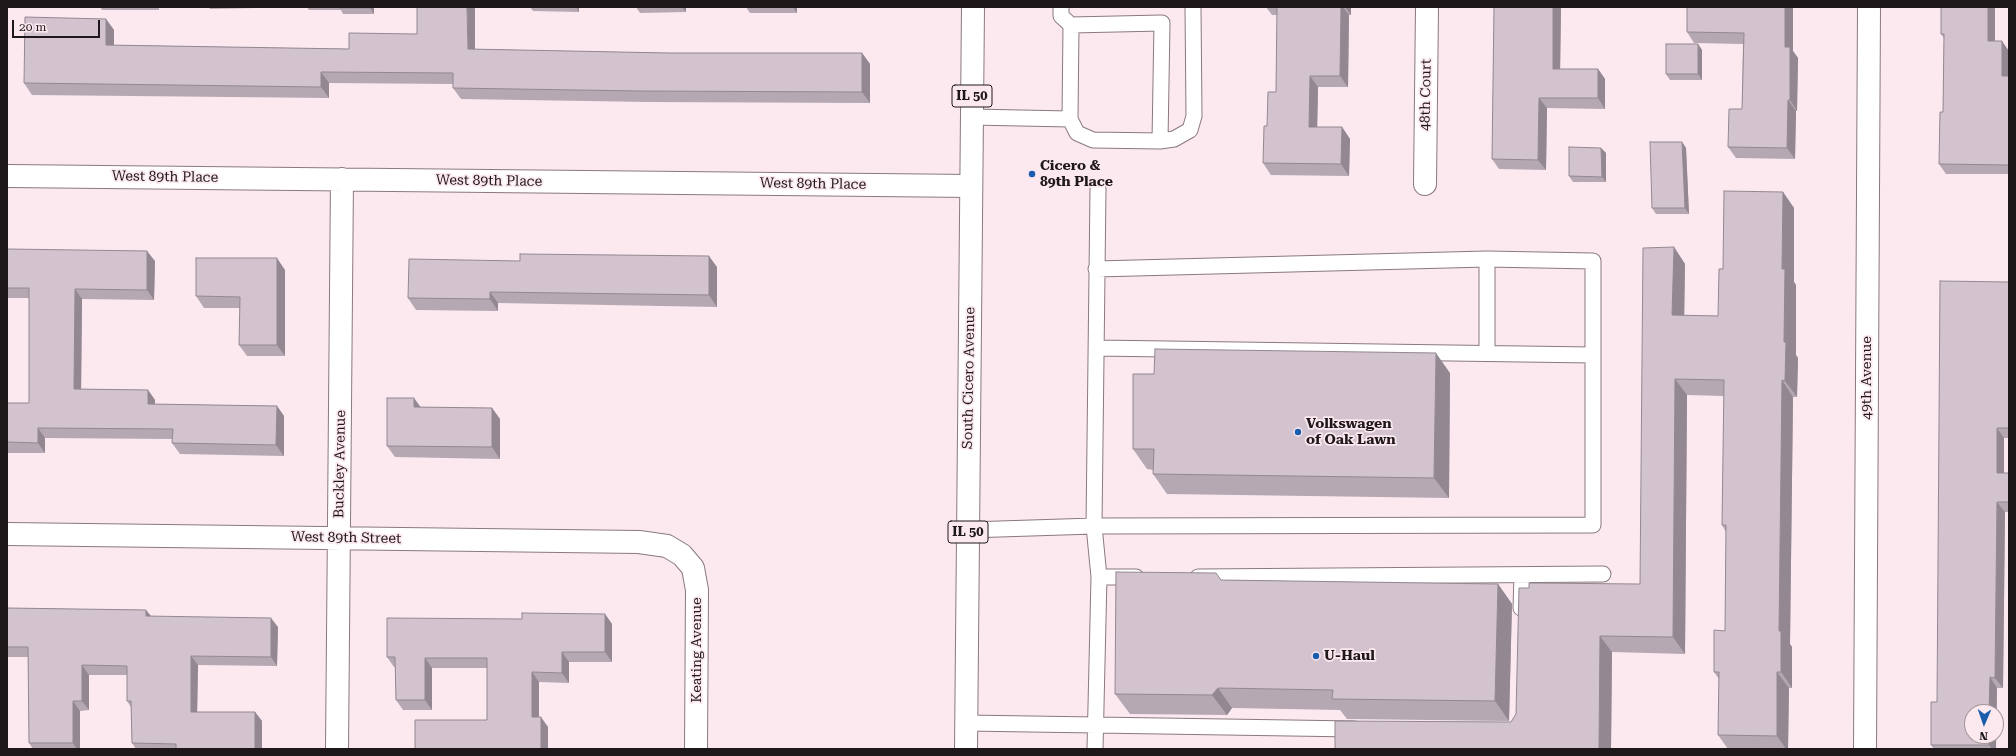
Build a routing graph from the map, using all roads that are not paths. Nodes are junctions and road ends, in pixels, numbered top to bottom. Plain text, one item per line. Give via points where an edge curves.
1 (973, 7) edge
2 (1061, 7) edge
3 (1193, 7) edge
4 (1427, 7) edge
5 (1869, 7) edge
6 (1071, 25) junction
7 (971, 117) junction
8 (1070, 118) junction
9 (1160, 141) junction
10 (7, 176) edge
11 (342, 179) junction
12 (1425, 184) dead end
13 (970, 186) junction
14 (1098, 189) dead end
15 (1488, 259) junction
16 (1096, 269) junction
17 (1096, 348) junction
18 (1487, 352) junction
19 (1593, 355) junction
20 (1094, 526) junction
21 (968, 530) junction
22 (7, 534) edge
23 (339, 538) junction
24 (682, 555) joint
25 (1603, 574) dead end
26 (1522, 575) junction
27 (1098, 577) junction
28 (1146, 577) edge
29 (1186, 577) edge
30 (1521, 622) edge
31 (966, 724) junction
32 (1095, 726) junction
33 (1367, 729) edge
34 (337, 749) edge
35 (696, 749) edge
36 (966, 749) edge
37 (1095, 749) edge
38 (1865, 749) edge

1 - 7 street, South Cicero Avenue / IL 50
2 - 6 lane via 1061,16
3 - 9 lane via 1194,116 1190,130 1174,139
4 - 12 street, 48th Court
5 - 38 street, 49th Avenue
6 - 8 lane
6 - 9 lane via 1162,24
7 - 8 lane
7 - 13 street, South Cicero Avenue / IL 50
8 - 9 lane via 1077,132 1093,140
10 - 11 street, West 89th Place
11 - 13 street, West 89th Place
11 - 23 street, Buckley Avenue
13 - 21 street, South Cicero Avenue / IL 50
14 - 16 lane
15 - 16 lane
15 - 18 lane
15 - 19 lane via 1593,261
16 - 17 lane
17 - 18 lane
17 - 20 lane
18 - 19 lane
19 - 20 lane via 1593,525
20 - 21 lane
20 - 27 lane
21 - 31 street, South Cicero Avenue / IL 50
22 - 23 street, West 89th Street
23 - 24 street, West 89th Street via 639,542 666,546
23 - 34 street, Buckley Avenue
24 - 35 street, Keating Avenue via 693,568 697,590
25 - 26 lane
26 - 29 lane
26 - 30 lane
27 - 28 lane
27 - 32 lane
31 - 32 lane
31 - 36 street, South Cicero Avenue / IL 50
32 - 33 lane
32 - 37 lane

